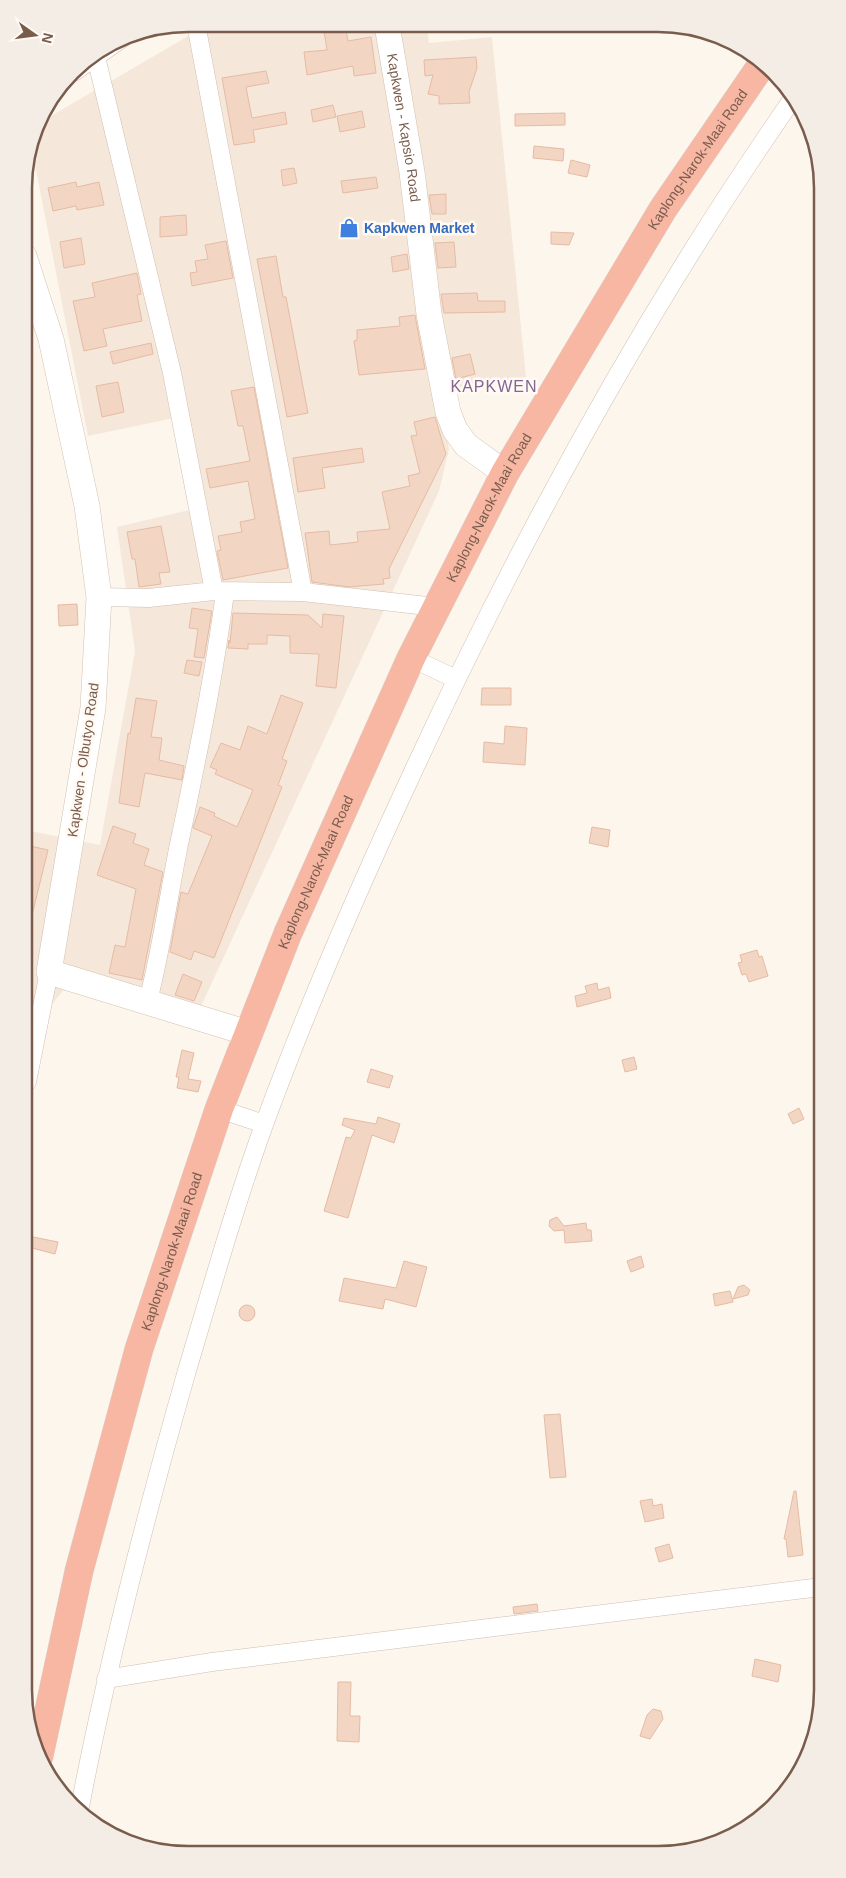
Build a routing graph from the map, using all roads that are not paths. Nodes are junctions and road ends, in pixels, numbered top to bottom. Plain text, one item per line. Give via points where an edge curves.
1 (198, 33) edge
2 (388, 33) edge
3 (97, 63) edge
4 (758, 70) edge
5 (789, 105) edge
6 (33, 283) edge
7 (505, 473) junction
8 (220, 592) junction
9 (303, 592) junction
10 (99, 597) junction
11 (436, 607) junction
12 (411, 658) junction
13 (456, 678) junction
14 (49, 972) junction
15 (148, 1001) junction
16 (248, 1033) junction
17 (32, 1055) edge
18 (219, 1109) junction
19 (264, 1124) junction
20 (813, 1588) edge
21 (106, 1679) junction
22 (42, 1742) edge
23 (81, 1802) edge

1 - 9 street
2 - 7 street, Kapkwen - Kapsio Road via 412,172 428,314 448,412 466,445
3 - 8 street
4 - 7 highway, Kaplong-Narok-Maai Road via 663,209
5 - 13 street via 638,339 543,509
6 - 10 street, Kapkwen - Olbutyo Road via 51,339 87,506
7 - 11 highway, Kaplong-Narok-Maai Road
8 - 9 street
8 - 10 street via 149,598
8 - 15 street via 206,712
9 - 11 street
10 - 14 street, Kapkwen - Olbutyo Road via 93,708
11 - 12 highway, Kaplong-Narok-Maai Road
12 - 13 street
12 - 16 highway, Kaplong-Narok-Maai Road via 288,933
13 - 19 street via 348,913
14 - 15 street
14 - 17 street
15 - 16 street
16 - 18 highway, Kaplong-Narok-Maai Road
18 - 19 street
18 - 22 highway, Kaplong-Narok-Maai Road via 139,1349 79,1572
19 - 21 street via 212,1283 151,1497
20 - 21 street via 212,1662
21 - 23 street

